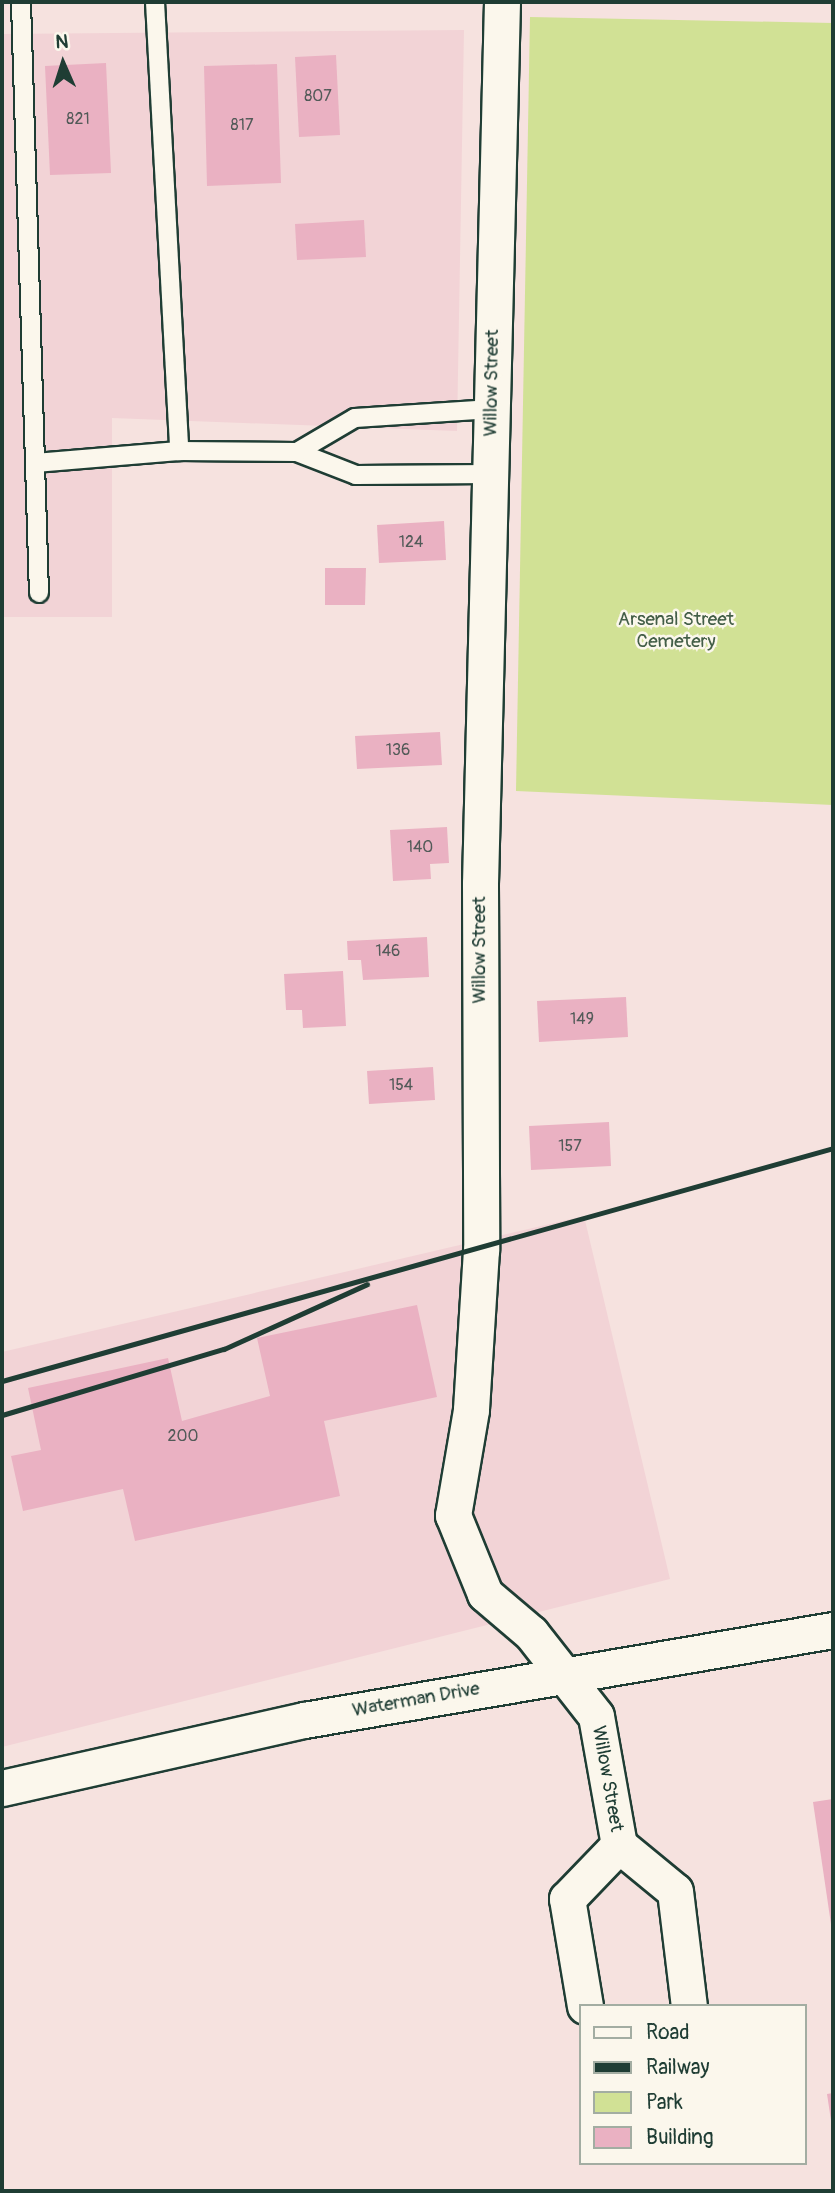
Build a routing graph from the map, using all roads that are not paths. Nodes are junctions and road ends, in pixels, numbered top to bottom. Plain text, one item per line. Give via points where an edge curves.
1 (21, 2) edge
2 (155, 2) edge
3 (502, 2) edge
4 (492, 410) junction
5 (179, 451) junction
6 (296, 452) junction
7 (36, 463) junction
8 (490, 474) junction
9 (39, 593) dead end
10 (833, 1630) edge
11 (564, 1674) junction
12 (2, 1788) edge
13 (619, 1844) junction
14 (585, 2004) edge
15 (689, 2004) edge

1 - 7 lane
2 - 5 lane
3 - 4 street, Willow Street
4 - 6 lane via 355,418
4 - 8 street, Willow Street
5 - 6 lane
5 - 7 lane
6 - 8 lane via 356,475
7 - 9 lane
8 - 11 street, Willow Street via 480,884 481,1250 471,1410 453,1515 485,1594 531,1633
10 - 11 street, Waterman Drive
11 - 12 street, Waterman Drive via 304,1720
11 - 13 street, Willow Street via 596,1716
13 - 14 street, Willow Street via 567,1899
13 - 15 street, Willow Street via 675,1891

